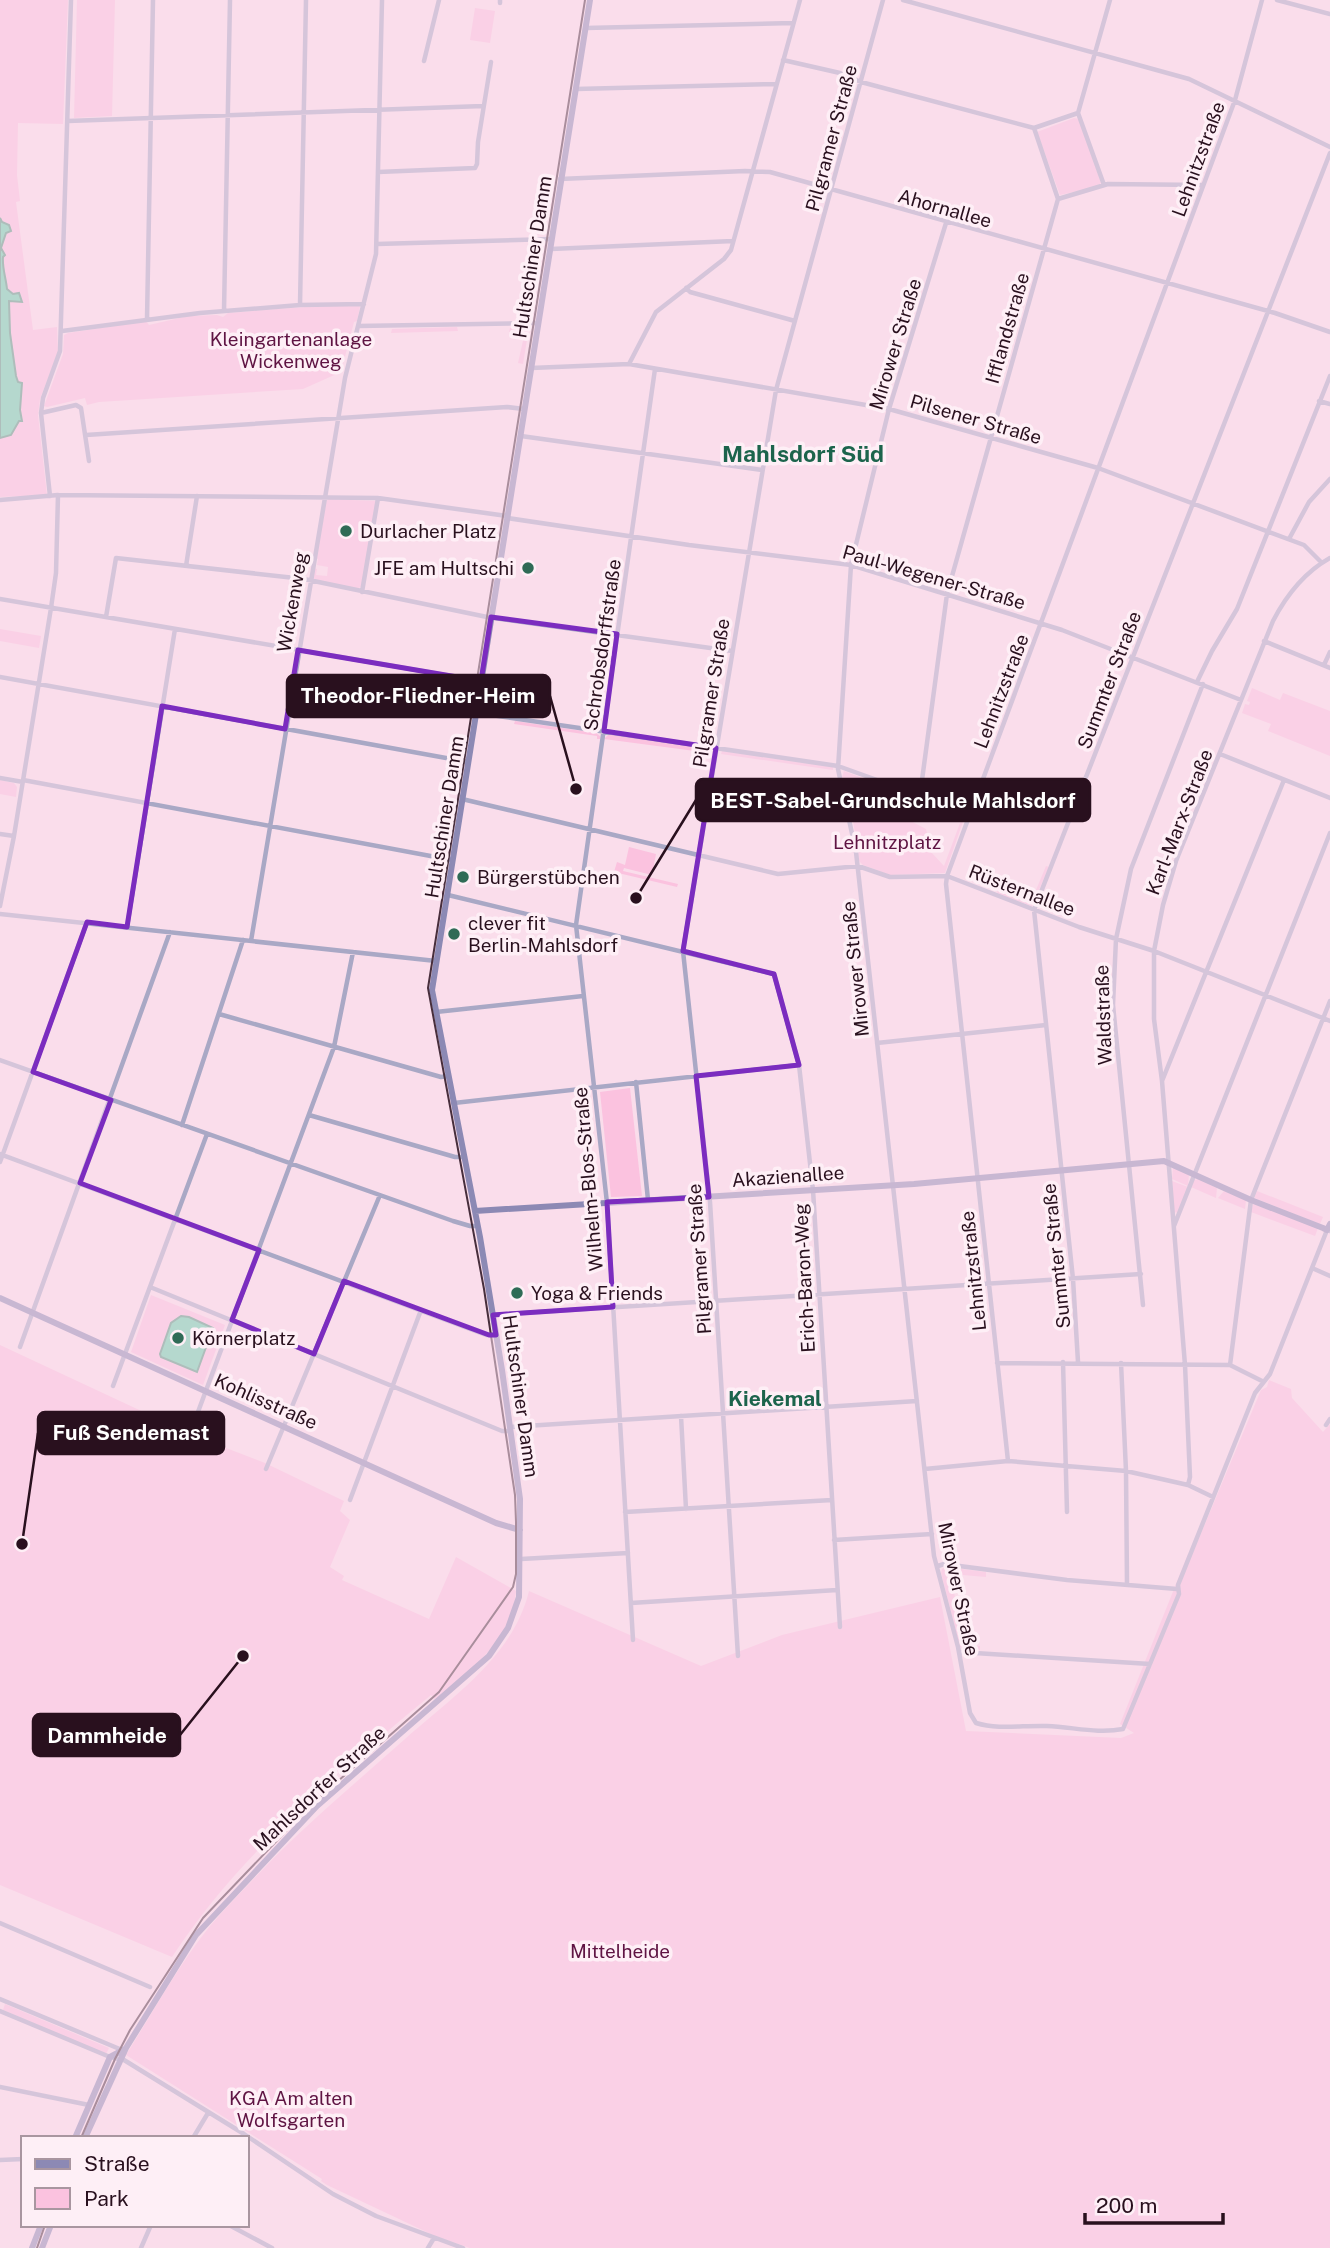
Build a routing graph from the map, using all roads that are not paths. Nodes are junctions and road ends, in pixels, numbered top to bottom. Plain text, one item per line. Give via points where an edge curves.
1 (71, 0) edge
2 (153, 0) edge
3 (230, 0) edge
4 (306, 0) edge
5 (382, 0) edge
6 (439, 0) edge
7 (590, 0) edge
8 (800, 0) edge
9 (883, 0) edge
10 (903, 0) edge
11 (1110, 0) edge
12 (1262, 0) edge
13 (1277, 0) edge
14 (1330, 15) edge
15 (793, 23) junction
16 (585, 28) junction
17 (1095, 53) junction
18 (783, 60) junction
19 (424, 61) dead end
20 (491, 62) dead end
21 (861, 82) junction
22 (776, 84) junction
23 (575, 89) junction
24 (1235, 100) junction
25 (483, 106) junction
26 (380, 109) junction
27 (304, 112) junction
28 (1078, 113) junction
29 (228, 115) junction
30 (152, 118) junction
31 (68, 121) junction
32 (1034, 128) junction
33 (1330, 147) edge
34 (1330, 153) edge
35 (752, 171) junction
36 (378, 172) junction
37 (561, 179) junction
38 (1104, 185) junction
39 (1203, 185) junction
40 (831, 190) junction
41 (1058, 199) junction
42 (946, 223) junction
43 (551, 239) junction
44 (733, 241) junction
45 (377, 244) junction
46 (550, 249) junction
47 (1044, 249) junction
48 (1167, 283) junction
49 (686, 288) junction
50 (364, 304) junction
51 (300, 305) junction
52 (224, 311) junction
53 (1269, 312) junction
54 (147, 319) junction
55 (795, 321) junction
56 (538, 323) junction
57 (358, 327) junction
58 (62, 331) junction
59 (1330, 332) edge
60 (629, 364) junction
61 (531, 368) junction
62 (654, 369) junction
63 (1330, 376) edge
64 (776, 390) junction
65 (1319, 401) junction
66 (1330, 404) edge
67 (524, 409) junction
68 (889, 409) junction
69 (41, 413) junction
70 (339, 418) junction
71 (86, 435) junction
72 (520, 436) junction
73 (990, 437) junction
74 (643, 453) junction
75 (89, 461) dead end
76 (1098, 468) junction
77 (762, 470) junction
78 (1330, 479) edge
79 (58, 495) junction
80 (50, 496) junction
81 (197, 496) junction
82 (325, 497) junction
83 (378, 498) junction
84 (0, 500) edge
85 (1193, 503) junction
86 (507, 517) junction
87 (1269, 531) junction
88 (631, 537) junction
89 (1289, 539) junction
90 (748, 552) junction
91 (1330, 558) edge
92 (1322, 563) junction
93 (851, 565) junction
94 (186, 566) junction
95 (310, 581) junction
96 (362, 592) junction
97 (947, 594) junction
98 (0, 599) edge
99 (51, 608) junction
100 (106, 617) junction
101 (491, 617) junction
102 (1041, 623) junction
103 (174, 629) junction
104 (617, 634) junction
105 (1264, 641) junction
106 (298, 650) junction
107 (732, 651) junction
108 (1330, 652) edge
109 (1133, 657) junction
110 (1324, 665) junction
111 (1330, 668) edge
112 (0, 677) edge
113 (481, 681) junction
114 (1200, 683) junction
115 (39, 684) junction
116 (1241, 700) junction
117 (162, 706) junction
118 (477, 713) junction
119 (285, 729) junction
120 (604, 731) junction
121 (716, 748) junction
122 (1220, 754) junction
123 (468, 762) junction
124 (838, 766) junction
125 (0, 778) edge
126 (1284, 780) junction
127 (23, 781) junction
128 (920, 795) junction
129 (1330, 798) edge
130 (462, 799) junction
131 (147, 803) junction
132 (969, 814) junction
133 (270, 826) junction
134 (590, 829) junction
135 (1330, 833) edge
136 (0, 834) edge
137 (14, 836) junction
138 (698, 855) junction
139 (452, 860) junction
140 (858, 866) junction
141 (947, 876) junction
142 (447, 895) junction
143 (0, 906) edge
144 (1034, 910) junction
145 (0, 914) edge
146 (87, 922) junction
147 (576, 925) junction
148 (127, 927) junction
149 (170, 932) junction
150 (1116, 939) junction
151 (243, 940) junction
152 (251, 941) junction
153 (683, 951) junction
154 (1154, 951) junction
155 (353, 952) junction
156 (436, 961) junction
157 (1208, 972) junction
158 (1266, 995) junction
159 (583, 996) junction
160 (1330, 1001) edge
161 (435, 1013) junction
162 (219, 1014) junction
163 (1323, 1019) junction
164 (1330, 1021) edge
165 (1046, 1025) junction
166 (962, 1034) junction
167 (877, 1043) junction
168 (334, 1047) junction
169 (0, 1060) edge
170 (799, 1065) junction
171 (33, 1072) junction
172 (448, 1076) junction
173 (696, 1076) junction
174 (1162, 1081) junction
175 (635, 1082) junction
176 (594, 1087) junction
177 (111, 1100) junction
178 (454, 1103) junction
179 (309, 1115) junction
180 (182, 1125) junction
181 (207, 1134) junction
182 (1, 1154) edge
183 (465, 1157) junction
184 (0, 1162) edge
185 (1169, 1162) junction
186 (291, 1164) junction
187 (1129, 1164) junction
188 (1062, 1171) junction
189 (1194, 1174) junction
190 (977, 1179) junction
191 (80, 1184) junction
192 (893, 1185) junction
193 (813, 1190) junction
194 (380, 1195) junction
195 (709, 1197) junction
196 (648, 1200) junction
197 (1251, 1200) junction
198 (607, 1203) junction
199 (475, 1210) junction
200 (175, 1218) junction
201 (478, 1226) junction
202 (1174, 1226) junction
203 (1329, 1228) edge
204 (258, 1250) junction
205 (1312, 1268) junction
206 (1140, 1274) junction
207 (1330, 1276) edge
208 (1073, 1279) junction
209 (344, 1281) junction
210 (989, 1284) junction
211 (150, 1287) junction
212 (905, 1290) junction
213 (819, 1295) junction
214 (0, 1298) edge
215 (717, 1301) junction
216 (1143, 1305) dead end
217 (613, 1307) junction
218 (421, 1310) junction
219 (33, 1312) junction
220 (493, 1315) junction
221 (232, 1320) junction
222 (496, 1335) junction
223 (20, 1347) dead end
224 (124, 1354) junction
225 (314, 1354) junction
226 (1063, 1362) junction
227 (1078, 1362) junction
228 (998, 1363) junction
229 (1121, 1363) junction
230 (1185, 1365) junction
231 (1230, 1365) junction
232 (1262, 1382) junction
233 (113, 1386) dead end
234 (393, 1386) junction
235 (206, 1391) junction
236 (916, 1401) junction
237 (826, 1408) junction
238 (724, 1413) junction
239 (681, 1416) junction
240 (1330, 1419) edge
241 (620, 1420) junction
242 (1326, 1425) dead end
243 (192, 1427) dead end
244 (283, 1427) junction
245 (510, 1429) junction
246 (1008, 1461) junction
247 (364, 1463) junction
248 (1067, 1466) junction
249 (266, 1469) dead end
250 (925, 1469) junction
251 (1126, 1471) junction
252 (1188, 1485) junction
253 (1213, 1497) junction
254 (350, 1500) dead end
255 (832, 1500) junction
256 (730, 1506) junction
257 (687, 1509) junction
258 (625, 1512) junction
259 (1067, 1512) dead end
260 (520, 1530) junction
261 (932, 1534) junction
262 (834, 1540) junction
263 (628, 1552) junction
264 (520, 1559) junction
265 (938, 1566) junction
266 (1127, 1585) junction
267 (1177, 1589) junction
268 (837, 1590) junction
269 (519, 1597) joint
270 (734, 1597) junction
271 (631, 1603) junction
272 (840, 1627) dead end
273 (633, 1640) dead end
274 (959, 1652) junction
275 (738, 1656) dead end
276 (1150, 1664) junction
277 (0, 1923) edge
278 (150, 1987) dead end
279 (0, 1999) edge
280 (0, 2011) edge
281 (124, 2050) junction
282 (110, 2057) junction
283 (120, 2060) junction
284 (0, 2087) edge
285 (89, 2105) junction
286 (208, 2113) junction
287 (76, 2136) edge
288 (87, 2136) edge
289 (194, 2136) edge
290 (243, 2136) edge
291 (248, 2139) edge
292 (21, 2159) edge
293 (0, 2160) edge
294 (40, 2227) edge
295 (50, 2227) edge
296 (150, 2227) edge
297 (233, 2227) edge
298 (433, 2238) junction
299 (32, 2248) edge
300 (42, 2248) edge
301 (141, 2248) edge
302 (272, 2248) edge
303 (429, 2248) edge
304 (463, 2248) edge

1 - 31 street
2 - 30 street
3 - 29 street
4 - 27 street
5 - 26 street, Wickenweg
6 - 19 street
7 - 16 main road, Hultschiner Damm
8 - 15 street
9 - 21 street, Pilgramer Straße
10 - 17 street
11 - 17 street
12 - 24 street, Lehnitzstraße
13 - 14 street
15 - 16 street
15 - 18 street
16 - 23 main road, Hultschiner Damm
17 - 24 street via 1189,79
17 - 28 street
18 - 21 street
18 - 22 street
20 - 25 street
21 - 32 street
21 - 40 street, Pilgramer Straße
22 - 23 street
22 - 35 street
23 - 37 main road, Hultschiner Damm
24 - 33 street
24 - 39 street, Lehnitzstraße
25 - 26 street
25 - 36 street via 475,168
26 - 27 street
26 - 36 street, Wickenweg
27 - 29 street
27 - 51 street
28 - 32 street
28 - 38 street
29 - 30 street
29 - 52 street
30 - 31 street
30 - 54 street
31 - 58 street
32 - 41 street
34 - 53 street, Summter Straße
35 - 37 street, Ahornallee
35 - 40 street, Ahornallee
35 - 44 street
36 - 45 street, Wickenweg
37 - 43 main road, Hultschiner Damm
38 - 39 street
38 - 41 street
39 - 48 street, Lehnitzstraße
40 - 42 street, Ahornallee
40 - 55 street, Pilgramer Straße
41 - 47 street, Ifflandstraße
42 - 47 street, Ahornallee
42 - 68 street, Mirower Straße
43 - 45 street
43 - 46 main road, Hultschiner Damm
44 - 46 street
44 - 49 street via 724,259
45 - 50 street, Wickenweg
46 - 56 main road, Hultschiner Damm
47 - 48 street, Ahornallee
47 - 73 street, Ifflandstraße
48 - 53 street, Ahornallee
48 - 76 street, Lehnitzstraße
49 - 55 street
49 - 60 street via 656,312
50 - 51 street
50 - 57 street, Wickenweg
51 - 52 street
52 - 54 street
53 - 59 street, Ahornallee
53 - 85 street, Summter Straße
54 - 58 street
55 - 64 street, Pilgramer Straße
56 - 57 street
56 - 61 main road, Hultschiner Damm
57 - 70 street, Wickenweg
58 - 69 street
60 - 61 street, Pilsener Straße
60 - 62 street, Pilsener Straße
61 - 67 main road, Hultschiner Damm
62 - 64 street, Pilsener Straße
62 - 74 street, Schrobsdorffstraße
63 - 65 street, Waldstraße
64 - 68 street, Pilsener Straße
64 - 77 street, Pilgramer Straße
65 - 66 street
65 - 87 street, Waldstraße
67 - 70 street
67 - 72 main road, Hultschiner Damm
68 - 73 street, Pilsener Straße
68 - 93 street, Mirower Straße
69 - 71 street via 76,405 81,408
69 - 80 street
70 - 71 street
70 - 82 street, Wickenweg
71 - 75 street
72 - 74 street
72 - 86 main road, Hultschiner Damm
73 - 76 street, Pilsener Straße
73 - 97 street, Ifflandstraße
74 - 77 street
74 - 88 street, Schrobsdorffstraße
76 - 85 street, Pilsener Straße
76 - 102 street, Lehnitzstraße
77 - 90 street, Pilgramer Straße
78 - 89 street via 1309,502
79 - 80 street, Paul-Wegener-Straße
79 - 81 street, Paul-Wegener-Straße
79 - 99 street
80 - 84 street, Paul-Wegener-Straße
81 - 82 street, Paul-Wegener-Straße
81 - 94 street
82 - 83 street, Paul-Wegener-Straße
82 - 95 street, Wickenweg
83 - 86 street, Paul-Wegener-Straße
83 - 96 street
85 - 87 street, Pilsener Straße
85 - 109 street, Summter Straße
86 - 88 street, Paul-Wegener-Straße
86 - 101 main road, Hultschiner Damm
87 - 89 street, Pilsener Straße
87 - 114 street, Waldstraße
88 - 90 street, Paul-Wegener-Straße
88 - 104 street, Schrobsdorffstraße
89 - 92 street, Pilsener Straße via 1304,545
90 - 93 street, Paul-Wegener-Straße
90 - 107 street, Pilgramer Straße
91 - 92 street, Karl-Marx-Straße
92 - 105 street, Karl-Marx-Straße via 1283,602
93 - 97 street, Paul-Wegener-Straße
93 - 124 street, Mirower Straße
94 - 95 street
94 - 100 street via 116,558
95 - 96 street
95 - 106 street, Wickenweg
96 - 101 street
97 - 102 street, Paul-Wegener-Straße
97 - 128 street, Ifflandstraße
98 - 99 street
99 - 100 street
99 - 115 street
100 - 103 street
101 - 104 street
101 - 113 main road, Hultschiner Damm
102 - 109 street, Paul-Wegener-Straße
102 - 132 street, Lehnitzstraße
103 - 106 street
103 - 117 street
104 - 107 street
104 - 120 street, Schrobsdorffstraße
105 - 110 street
105 - 116 street, Karl-Marx-Straße
106 - 113 street
106 - 119 street, Wickenweg
107 - 121 street, Pilgramer Straße
108 - 110 street
109 - 114 street, Paul-Wegener-Straße
109 - 144 street, Summter Straße
110 - 111 street
112 - 115 street
113 - 118 main road, Hultschiner Damm
114 - 116 street, Paul-Wegener-Straße
114 - 150 street, Waldstraße via 1134,861
115 - 117 street
115 - 127 street
116 - 122 street, Karl-Marx-Straße
117 - 119 street
117 - 131 street
118 - 120 street
118 - 123 main road, Hultschiner Damm
119 - 123 street
119 - 133 street, Wickenweg
120 - 121 street
120 - 134 street, Schrobsdorffstraße
121 - 124 street
121 - 138 street, Pilgramer Straße
122 - 126 street
122 - 154 street, Karl-Marx-Straße via 1172,873
123 - 130 main road, Hultschiner Damm
124 - 128 street
124 - 140 street, Mirower Straße
125 - 127 street
126 - 129 street
126 - 157 street
127 - 131 street
127 - 137 street
128 - 132 street
130 - 134 street, Rüsternallee
130 - 139 main road, Hultschiner Damm
131 - 133 street
131 - 148 street
132 - 141 street, Lehnitzstraße
133 - 139 street
133 - 152 street, Wickenweg
134 - 138 street, Rüsternallee
134 - 147 street, Schrobsdorffstraße
135 - 158 street
136 - 137 street
137 - 143 street
138 - 140 street, Rüsternallee via 778,874
138 - 153 street, Pilgramer Straße
139 - 142 main road, Hultschiner Damm
140 - 141 street, Rüsternallee via 890,877
140 - 167 street, Mirower Straße
141 - 144 street, Rüsternallee
141 - 166 street, Lehnitzstraße
142 - 147 street, Erich-Baron-Weg
142 - 156 main road, Hultschiner Damm
144 - 150 street, Rüsternallee
144 - 165 street, Summter Straße
145 - 146 street
146 - 148 street
146 - 171 street
147 - 153 street, Erich-Baron-Weg
147 - 159 street, Wilhelm-Blos-Straße
148 - 149 street
149 - 151 street
149 - 177 street
150 - 154 street, Rüsternallee
150 - 187 street, Waldstraße via 1113,1005
151 - 152 street
151 - 162 street
152 - 155 street
153 - 170 street, Erich-Baron-Weg via 775,974
153 - 173 street, Pilgramer Straße
154 - 157 street, Rüsternallee
154 - 174 street, Karl-Marx-Straße via 1154,1010
155 - 156 street
155 - 168 street
156 - 161 main road, Hultschiner Damm
157 - 158 street, Rüsternallee
157 - 174 street
158 - 163 street, Rüsternallee
158 - 189 street
159 - 161 street
159 - 176 street, Wilhelm-Blos-Straße
160 - 163 street
161 - 172 main road, Hultschiner Damm
162 - 168 street
162 - 180 street
163 - 164 street, Rüsternallee
163 - 197 street
165 - 166 street
165 - 188 street, Summter Straße
166 - 167 street
166 - 190 street, Lehnitzstraße
167 - 192 street, Mirower Straße
168 - 172 street
168 - 179 street
169 - 171 street
170 - 173 street
170 - 193 street, Erich-Baron-Weg
171 - 177 street
171 - 182 street
172 - 178 main road, Hultschiner Damm
173 - 175 street
173 - 195 street, Pilgramer Straße
174 - 185 street, Karl-Marx-Straße
175 - 176 street
175 - 196 street
176 - 178 street
176 - 198 street, Wilhelm-Blos-Straße
177 - 180 street
177 - 191 street
178 - 183 main road, Hultschiner Damm
179 - 183 street
179 - 186 street
180 - 181 street
181 - 186 street
181 - 200 street
182 - 184 street
182 - 191 street
183 - 199 main road, Hultschiner Damm
185 - 187 main road, Akazienallee
185 - 189 main road
185 - 202 street, Karl-Marx-Straße
186 - 194 street
186 - 204 street
187 - 188 main road, Akazienallee
187 - 206 street, Waldstraße
188 - 190 main road, Akazienallee
188 - 208 street, Summter Straße
189 - 197 main road
189 - 202 street
190 - 192 main road, Akazienallee
190 - 210 street, Lehnitzstraße
191 - 200 street
191 - 219 street
192 - 193 main road, Akazienallee
192 - 212 street, Mirower Straße
193 - 195 main road, Akazienallee
193 - 213 street, Erich-Baron-Weg
194 - 201 street
194 - 209 street
195 - 196 main road, Akazienallee
195 - 215 street, Pilgramer Straße
196 - 198 main road, Akazienallee
197 - 203 main road
197 - 231 street
198 - 199 main road, Akazienallee
198 - 217 street, Wilhelm-Blos-Straße
199 - 201 main road, Hultschiner Damm
200 - 204 street
200 - 211 street
201 - 220 main road, Hultschiner Damm
202 - 230 street, Karl-Marx-Straße
203 - 205 street
204 - 209 street
204 - 221 street
205 - 207 street
205 - 232 street via 1270,1374
206 - 208 street
206 - 216 street, Waldstraße
208 - 210 street
208 - 227 street, Summter Straße
209 - 218 street
209 - 225 street
210 - 212 street
210 - 228 street, Lehnitzstraße
211 - 221 street
211 - 224 street
212 - 213 street
212 - 236 street, Mirower Straße
213 - 215 street
213 - 237 street, Erich-Baron-Weg
214 - 219 main road, Kohlisstraße
215 - 217 street
215 - 238 street, Pilgramer Straße
217 - 220 street
217 - 241 street, Wilhelm-Blos-Straße
218 - 222 street
218 - 234 street
219 - 223 street
219 - 224 main road, Kohlisstraße
220 - 222 main road, Hultschiner Damm
221 - 225 street
221 - 235 street
222 - 245 main road, Hultschiner Damm
224 - 233 street
224 - 235 main road, Kohlisstraße
225 - 234 street
225 - 244 street
226 - 227 street
226 - 228 street
226 - 248 street
227 - 229 street
228 - 246 street, Lehnitzstraße
229 - 230 street
229 - 251 street
230 - 231 street
230 - 252 street, Karl-Marx-Straße
231 - 232 street
232 - 253 street
234 - 245 street via 502,1431
234 - 247 street
235 - 243 street
235 - 244 main road, Kohlisstraße
236 - 237 street
236 - 250 street, Mirower Straße
237 - 238 street
237 - 255 street, Erich-Baron-Weg
238 - 239 street
238 - 256 street, Pilgramer Straße
239 - 241 street
239 - 257 street
240 - 242 street
241 - 245 street
241 - 258 street, Wilhelm-Blos-Straße
244 - 247 main road, Kohlisstraße
244 - 249 street
245 - 260 main road, Hultschiner Damm
246 - 248 street
246 - 250 street
247 - 254 street
247 - 260 main road, Kohlisstraße
248 - 251 street
248 - 259 street
250 - 261 street, Mirower Straße
251 - 252 street
251 - 266 street
252 - 253 street
253 - 267 street
255 - 256 street
255 - 262 street, Erich-Baron-Weg
256 - 257 street
256 - 270 street, Pilgramer Straße
257 - 258 street
258 - 263 street, Wilhelm-Blos-Straße
260 - 264 main road, Hultschiner Damm
261 - 262 street
261 - 265 street, Mirower Straße
262 - 268 street, Erich-Baron-Weg
263 - 264 street
263 - 271 street, Wilhelm-Blos-Straße
264 - 269 main road, Hultschiner Damm
265 - 266 street
265 - 274 street, Mirower Straße
266 - 267 street
267 - 276 street via 1179,1594
268 - 270 street
268 - 272 street, Erich-Baron-Weg
269 - 281 main road, Mahlsdorfer Straße via 508,1628 489,1656 317,1806 206,1923
270 - 271 street
270 - 275 street, Pilgramer Straße
271 - 273 street, Wilhelm-Blos-Straße
274 - 276 street
274 - 276 street, Mirower Straße via 972,1720 995,1726 1124,1729
277 - 278 street
279 - 281 street
280 - 282 street
281 - 282 main road, Mahlsdorfer Straße
281 - 283 main road, Mahlsdorfer Straße
282 - 283 street
282 - 285 main road
283 - 286 street
283 - 288 main road, Mahlsdorfer Straße
284 - 285 street
285 - 287 main road
286 - 289 street
286 - 290 street
291 - 298 street via 333,2194
292 - 293 street
294 - 299 main road
295 - 300 main road
296 - 301 street
297 - 302 street
298 - 303 street
298 - 304 street

